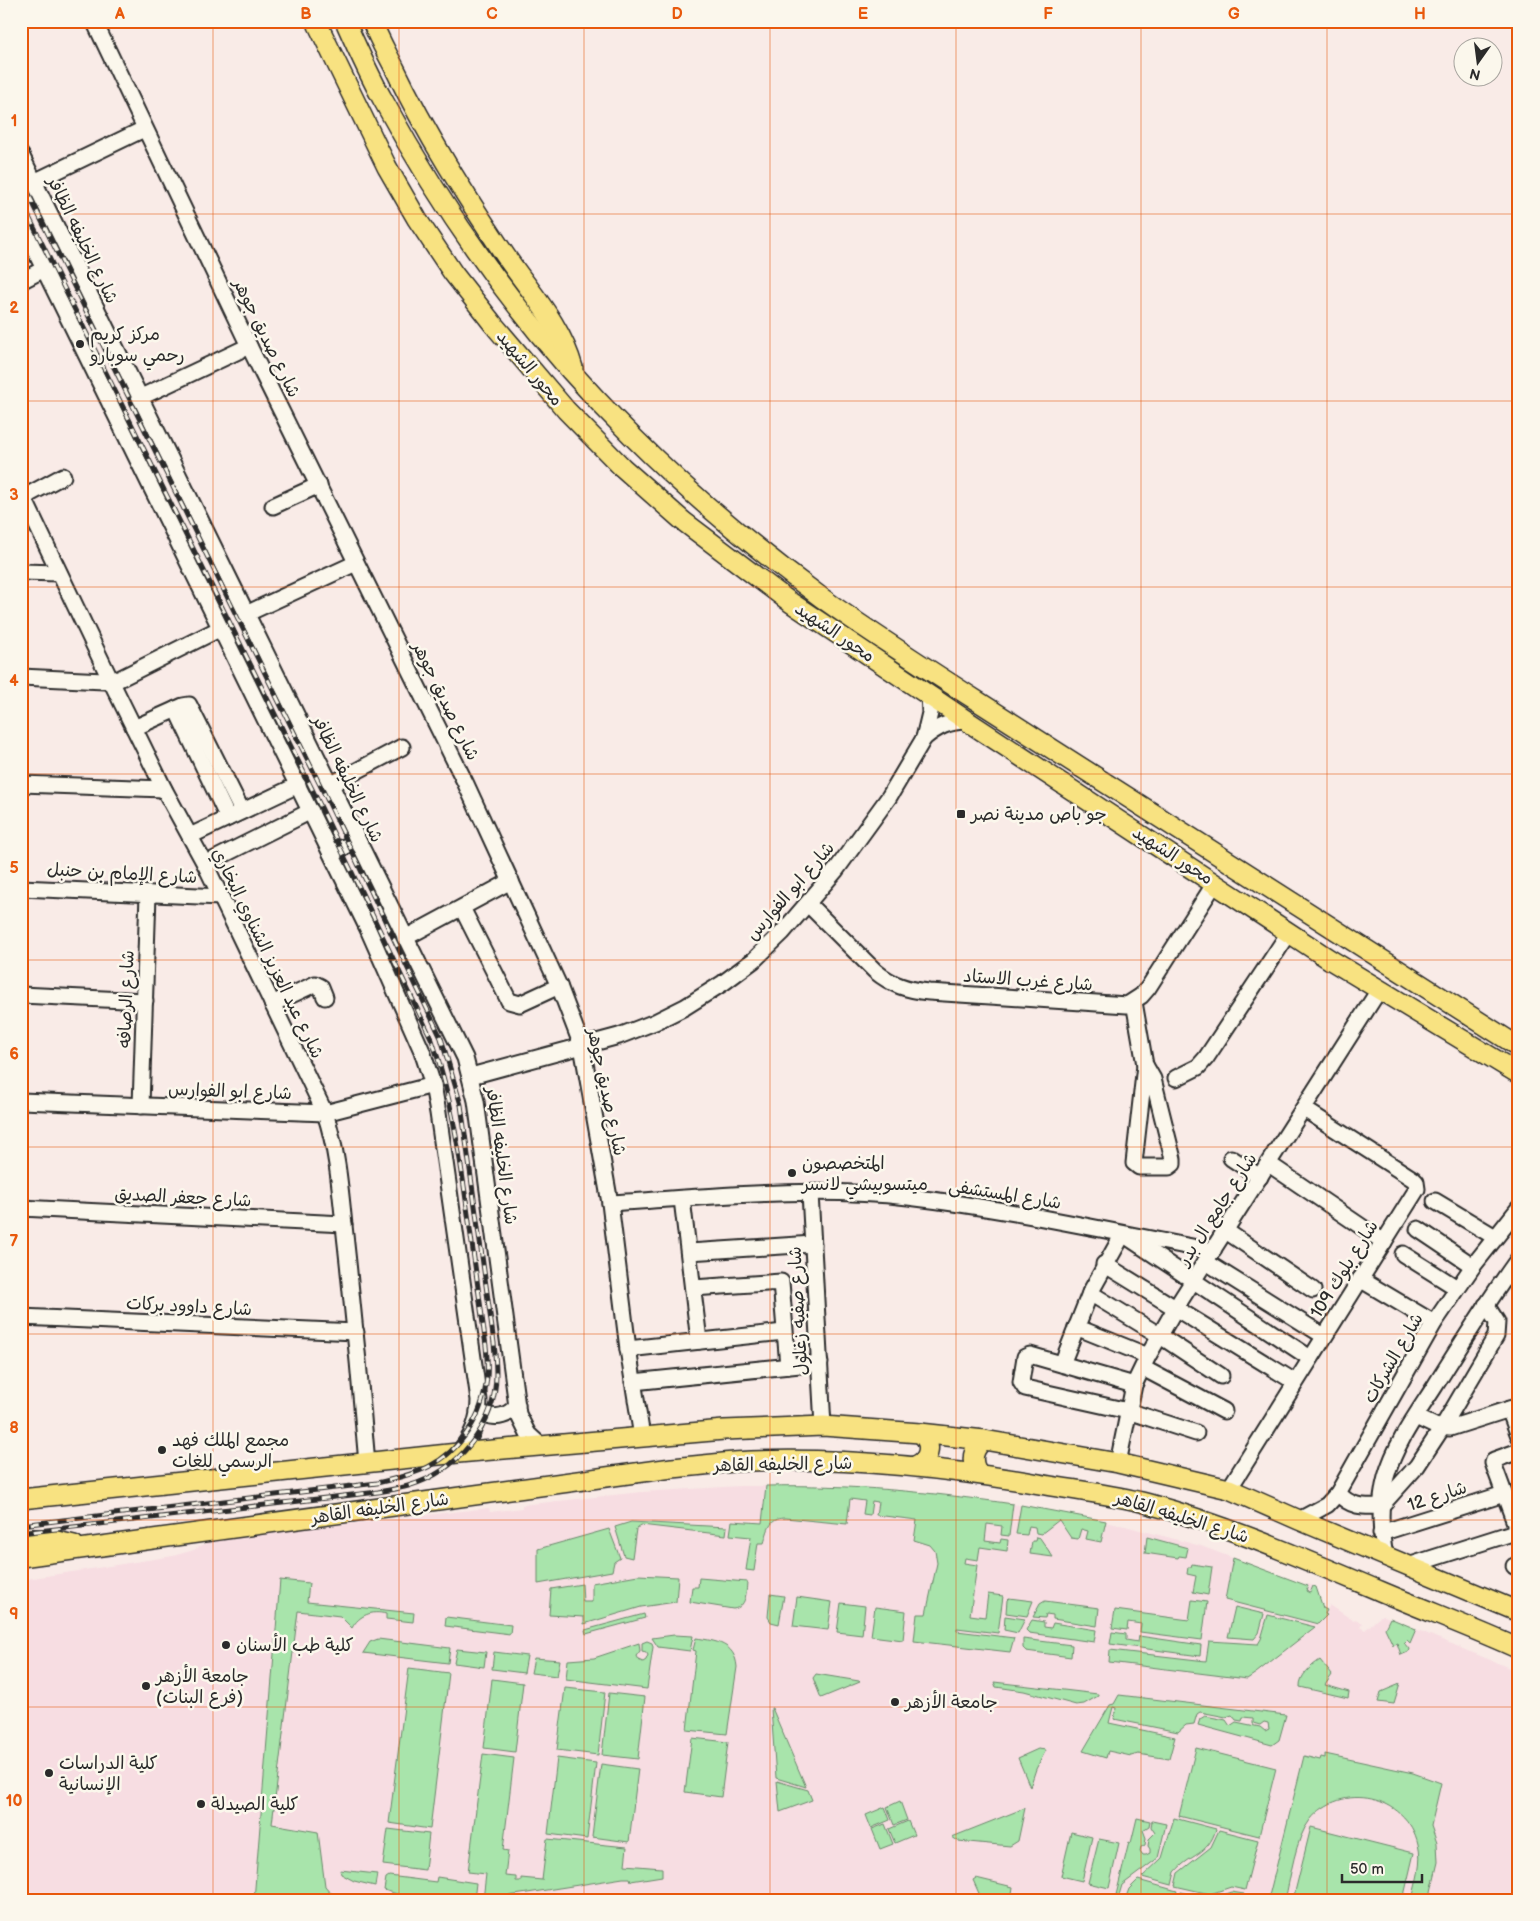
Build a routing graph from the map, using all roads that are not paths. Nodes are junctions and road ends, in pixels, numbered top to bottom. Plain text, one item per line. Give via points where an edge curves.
1 (94, 21) edge
2 (316, 21) edge
3 (345, 21) edge
4 (372, 21) edge
5 (144, 128) junction
6 (21, 155) edge
7 (34, 182) junction
8 (21, 222) edge
9 (44, 269) junction
10 (21, 282) edge
11 (249, 346) junction
12 (575, 376) junction
13 (139, 398) junction
14 (62, 476) dead end
15 (319, 485) junction
16 (22, 495) edge
17 (273, 506) dead end
18 (356, 563) junction
19 (21, 572) edge
20 (59, 574) junction
21 (246, 614) junction
22 (219, 629) junction
23 (21, 677) edge
24 (111, 681) junction
25 (928, 696) junction
26 (966, 721) junction
27 (134, 728) junction
28 (924, 738) junction
29 (402, 747) dead end
30 (21, 784) edge
31 (330, 784) junction
32 (298, 785) junction
33 (164, 789) junction
34 (311, 811) junction
35 (235, 815) junction
36 (190, 836) junction
37 (358, 842) junction
38 (331, 853) junction
39 (205, 864) junction
40 (511, 881) junction
41 (1215, 883) junction
42 (21, 888) edge
43 (148, 894) junction
44 (221, 897) junction
45 (808, 904) junction
46 (462, 908) junction
47 (1289, 933) junction
48 (405, 938) junction
49 (1348, 938) junction
50 (1370, 952) junction
51 (1329, 959) junction
52 (1359, 978) junction
53 (559, 986) junction
54 (1379, 990) junction
55 (21, 995) edge
56 (326, 997) dead end
57 (145, 1001) junction
58 (1134, 1002) junction
59 (272, 1004) junction
60 (582, 1046) junction
61 (1519, 1047) edge
62 (1145, 1065) junction
63 (1519, 1074) edge
64 (471, 1076) junction
65 (1176, 1078) dead end
66 (433, 1084) junction
67 (21, 1101) edge
68 (141, 1106) junction
69 (1304, 1109) junction
70 (325, 1113) junction
71 (1231, 1158) dead end
72 (1264, 1170) junction
73 (810, 1193) junction
74 (682, 1199) junction
75 (1435, 1201) dead end
76 (610, 1203) junction
77 (21, 1208) edge
78 (1519, 1208) edge
79 (344, 1224) junction
80 (1418, 1229) dead end
81 (1226, 1231) junction
82 (1123, 1234) junction
83 (1495, 1237) junction
84 (1384, 1242) junction
85 (813, 1244) junction
86 (689, 1252) junction
87 (1403, 1254) dead end
88 (1209, 1257) junction
89 (1519, 1259) edge
90 (1104, 1264) junction
91 (1473, 1266) junction
92 (1360, 1279) junction
93 (1193, 1282) junction
94 (693, 1288) junction
95 (1458, 1288) junction
96 (1313, 1290) dead end
97 (1090, 1293) junction
98 (1486, 1304) junction
99 (1175, 1309) junction
100 (21, 1317) edge
101 (1434, 1323) junction
102 (1076, 1328) junction
103 (356, 1332) junction
104 (784, 1332) junction
105 (1160, 1335) junction
106 (1324, 1336) junction
107 (700, 1341) junction
108 (628, 1349) junction
109 (1310, 1358) junction
110 (1145, 1362) junction
111 (820, 1363) junction
112 (1062, 1364) junction
113 (788, 1366) junction
114 (1221, 1376) dead end
115 (633, 1382) junction
116 (1295, 1382) junction
117 (1134, 1385) junction
118 (516, 1404) junction
119 (1514, 1407) edge
120 (1128, 1411) junction
121 (1224, 1411) dead end
122 (478, 1412) junction
123 (1416, 1417) junction
124 (824, 1426) junction
125 (1442, 1428) junction
126 (920, 1433) junction
127 (1196, 1433) dead end
128 (1519, 1436) edge
129 (642, 1437) junction
130 (984, 1440) junction
131 (541, 1446) junction
132 (1519, 1452) edge
133 (458, 1453) junction
134 (367, 1463) junction
135 (1118, 1463) junction
136 (915, 1466) junction
137 (978, 1473) junction
138 (1229, 1488) junction
139 (1338, 1493) junction
140 (1504, 1494) junction
141 (21, 1499) edge
142 (1381, 1506) junction
143 (1299, 1520) junction
144 (1381, 1533) junction
145 (21, 1539) edge
146 (82, 1548) junction
147 (21, 1556) edge
148 (1385, 1556) junction
149 (1408, 1566) junction
150 (1497, 1603) junction
151 (1519, 1612) edge
152 (1479, 1631) junction
153 (1519, 1649) edge

1 - 5 street, شارع صديق جوهر
2 - 25 main road, محور الشهيد via 387,167 417,219 472,298 566,410 682,521 790,602
3 - 12 main road, محور الشهيد via 381,97 443,202 498,281
4 - 12 main road via 408,96 474,207 555,325
5 - 7 street
5 - 11 street, شارع صديق جوهر
6 - 7 street, شارع الخليفه الظافر
7 - 13 street, شارع الخليفه الظافر
8 - 9 street
9 - 10 street
9 - 22 street
11 - 13 street
11 - 15 street, شارع صديق جوهر
12 - 49 main road, محور الشهيد via 635,440 707,506 822,598 1148,812
13 - 21 street, شارع الخليفه الظافر
14 - 16 street
15 - 17 street
15 - 18 street, شارع صديق جوهر
16 - 20 street, شارع عبد العزيز الشناوي البخاري
18 - 21 street
18 - 40 street, شارع صديق جوهر
19 - 20 street
20 - 24 street, شارع عبد العزيز الشناوي البخاري
21 - 31 street, شارع الخليفه الظافر
22 - 24 street
22 - 32 street
23 - 24 street
24 - 27 street, شارع عبد العزيز الشناوي البخاري
25 - 26 main road, محور الشهيد
25 - 28 street, شارع ابو الفوارس via 930,713
26 - 28 street, شارع ابو الفوارس via 939,727
26 - 41 main road, محور الشهيد
27 - 33 street, شارع عبد العزيز الشناوي البخاري
27 - 35 street via 186,705 191,707
28 - 45 street, شارع ابو الفوارس via 889,797
29 - 31 street
30 - 33 street
31 - 37 street, شارع الخليفه الظافر
32 - 34 street
32 - 35 street
33 - 36 street, شارع عبد العزيز الشناوي البخاري
34 - 38 street
34 - 39 street
35 - 36 street
36 - 39 street, شارع عبد العزيز الشناوي البخاري
37 - 38 street
37 - 48 street, شارع الخليفه الظافر
38 - 66 street via 422,1051
39 - 44 street, شارع عبد العزيز الشناوي البخاري
40 - 46 street
40 - 53 street, شارع صديق جوهر
41 - 47 main road, محور الشهيد
41 - 58 street via 1148,988
42 - 43 street, شارع الإمام بن حنبل
43 - 44 street, شارع الإمام بن حنبل
43 - 57 street, شارع الرصافه
44 - 59 street, شارع عبد العزيز الشناوي البخاري
45 - 58 street, شارع غرب الاستاد via 886,981 900,987 1119,1005
45 - 60 street, شارع ابو الفوارس via 754,960 723,984 655,1022
46 - 48 street
46 - 53 street via 510,1001 520,1004
47 - 51 main road, محور الشهيد
47 - 65 street via 1206,1058 1198,1067
48 - 64 street, شارع الخليفه الظافر via 459,1044
49 - 50 main road, محور الشهيد
49 - 51 main road via 1344,950
50 - 52 main road via 1361,963
50 - 61 main road, محور الشهيد
51 - 52 main road, محور الشهيد
52 - 54 main road, محور الشهيد
53 - 60 street, شارع صديق جوهر
54 - 63 main road, محور الشهيد
54 - 69 street, شارع جامع ال بدر
55 - 57 street
56 - 59 street via 321,987 315,984
57 - 68 street, شارع الرصافه
58 - 62 street
59 - 70 street, شارع عبد العزيز الشناوي البخاري
60 - 64 street, شارع ابو الفوارس
60 - 76 street, شارع صديق جوهر
62 - 62 street via 1153,1079 1173,1159 1169,1167 1139,1167 1134,1163
64 - 118 street, شارع الخليفه الظافر
66 - 70 street, شارع ابو الفوارس
66 - 122 street
67 - 68 street, شارع ابو الفوارس
68 - 70 street, شارع ابو الفوارس
69 - 72 street, شارع جامع ال بدر
69 - 84 street, شارع بلوك 109 via 1416,1182 1417,1189
70 - 79 street, شارع عبد العزيز الشناوي البخاري via 334,1145
71 - 72 street
72 - 81 street, شارع جامع ال بدر
72 - 84 street
73 - 74 street, شارع المستشفى
73 - 82 street, شارع المستشفى via 908,1198
73 - 85 street, شارع صفيه زغلول
74 - 76 street, شارع المستشفى
74 - 86 street
75 - 83 street
76 - 108 street, شارع صديق جوهر
77 - 79 street, شارع جعفر الصديق
78 - 83 street, شارع الشركات
79 - 103 street, شارع عبد العزيز الشناوي البخاري
80 - 91 street
81 - 88 street, شارع جامع ال بدر
81 - 96 street
82 - 88 street, شارع المستشفى
82 - 90 street
82 - 93 street
83 - 91 street, شارع الشركات
84 - 92 street, شارع بلوك 109
85 - 86 street
85 - 111 street, شارع صفيه زغلول
86 - 94 street
87 - 95 street
88 - 93 street, شارع جامع ال بدر
88 - 106 street
89 - 98 street
90 - 97 street
90 - 99 street
91 - 95 street, شارع الشركات
92 - 101 street
92 - 106 street, شارع بلوك 109
93 - 99 street, شارع جامع ال بدر
93 - 109 street
94 - 104 street via 781,1282
94 - 107 street
95 - 101 street, شارع الشركات
97 - 102 street
97 - 105 street
98 - 123 street
98 - 125 street via 1497,1322 1496,1336
99 - 105 street, شارع جامع ال بدر
99 - 116 street
100 - 103 street, شارع داوود بركات
101 - 139 street, شارع الشركات
102 - 110 street
102 - 112 street
103 - 134 street, شارع عبد العزيز الشناوي البخاري
104 - 107 street
104 - 113 street
105 - 110 street, شارع جامع ال بدر
105 - 114 street
106 - 109 street, شارع بلوك 109
107 - 108 street
108 - 115 street, شارع صديق جوهر
109 - 116 street, شارع بلوك 109
110 - 117 street, شارع جامع ال بدر
110 - 121 street
111 - 113 street
111 - 124 street, شارع صفيه زغلول
112 - 117 street
112 - 120 street via 1028,1355 1022,1385
113 - 115 street
115 - 129 street, شارع صديق جوهر
116 - 138 street, شارع بلوك 109
117 - 120 street, شارع جامع ال بدر
118 - 122 street via 509,1413 499,1417
118 - 131 street, شارع الخليفه الظافر via 524,1428
119 - 125 street via 1456,1427
119 - 128 street
120 - 127 street
120 - 135 street, شارع جامع ال بدر
122 - 133 street via 473,1432
123 - 125 street
123 - 142 street via 1389,1467
124 - 126 main road, شارع الخليفه القاهر
124 - 129 main road, شارع الخليفه القاهر
125 - 142 street via 1410,1475
126 - 130 main road, شارع الخليفه القاهر
126 - 136 main road via 929,1448 923,1461
129 - 131 main road, شارع الخليفه القاهر
130 - 135 main road, شارع الخليفه القاهر
130 - 137 main road via 973,1455 973,1465
131 - 133 main road, شارع الخليفه القاهر
132 - 140 street via 1493,1461
133 - 134 main road, شارع الخليفه القاهر
134 - 141 main road, شارع الخليفه القاهر
135 - 138 main road, شارع الخليفه القاهر
136 - 137 main road, شارع الخليفه القاهر
136 - 146 main road, شارع الخليفه القاهر via 751,1461 672,1468
137 - 152 main road, شارع الخليفه القاهر via 1116,1497 1197,1518
138 - 143 main road, شارع الخليفه القاهر
139 - 142 street via 1356,1506
139 - 143 street, شارع الشركات via 1326,1505
140 - 144 street, شارع 12
140 - 149 street via 1516,1526 1512,1533
142 - 144 street
143 - 148 main road, شارع الخليفه القاهر
144 - 148 street
145 - 146 main road via 59,1540
146 - 147 main road, شارع الخليفه القاهر
148 - 149 main road, شارع الخليفه القاهر
149 - 150 main road, شارع الخليفه القاهر
150 - 151 main road, شارع الخليفه القاهر
150 - 152 main road via 1498,1621
152 - 153 main road, شارع الخليفه القاهر

